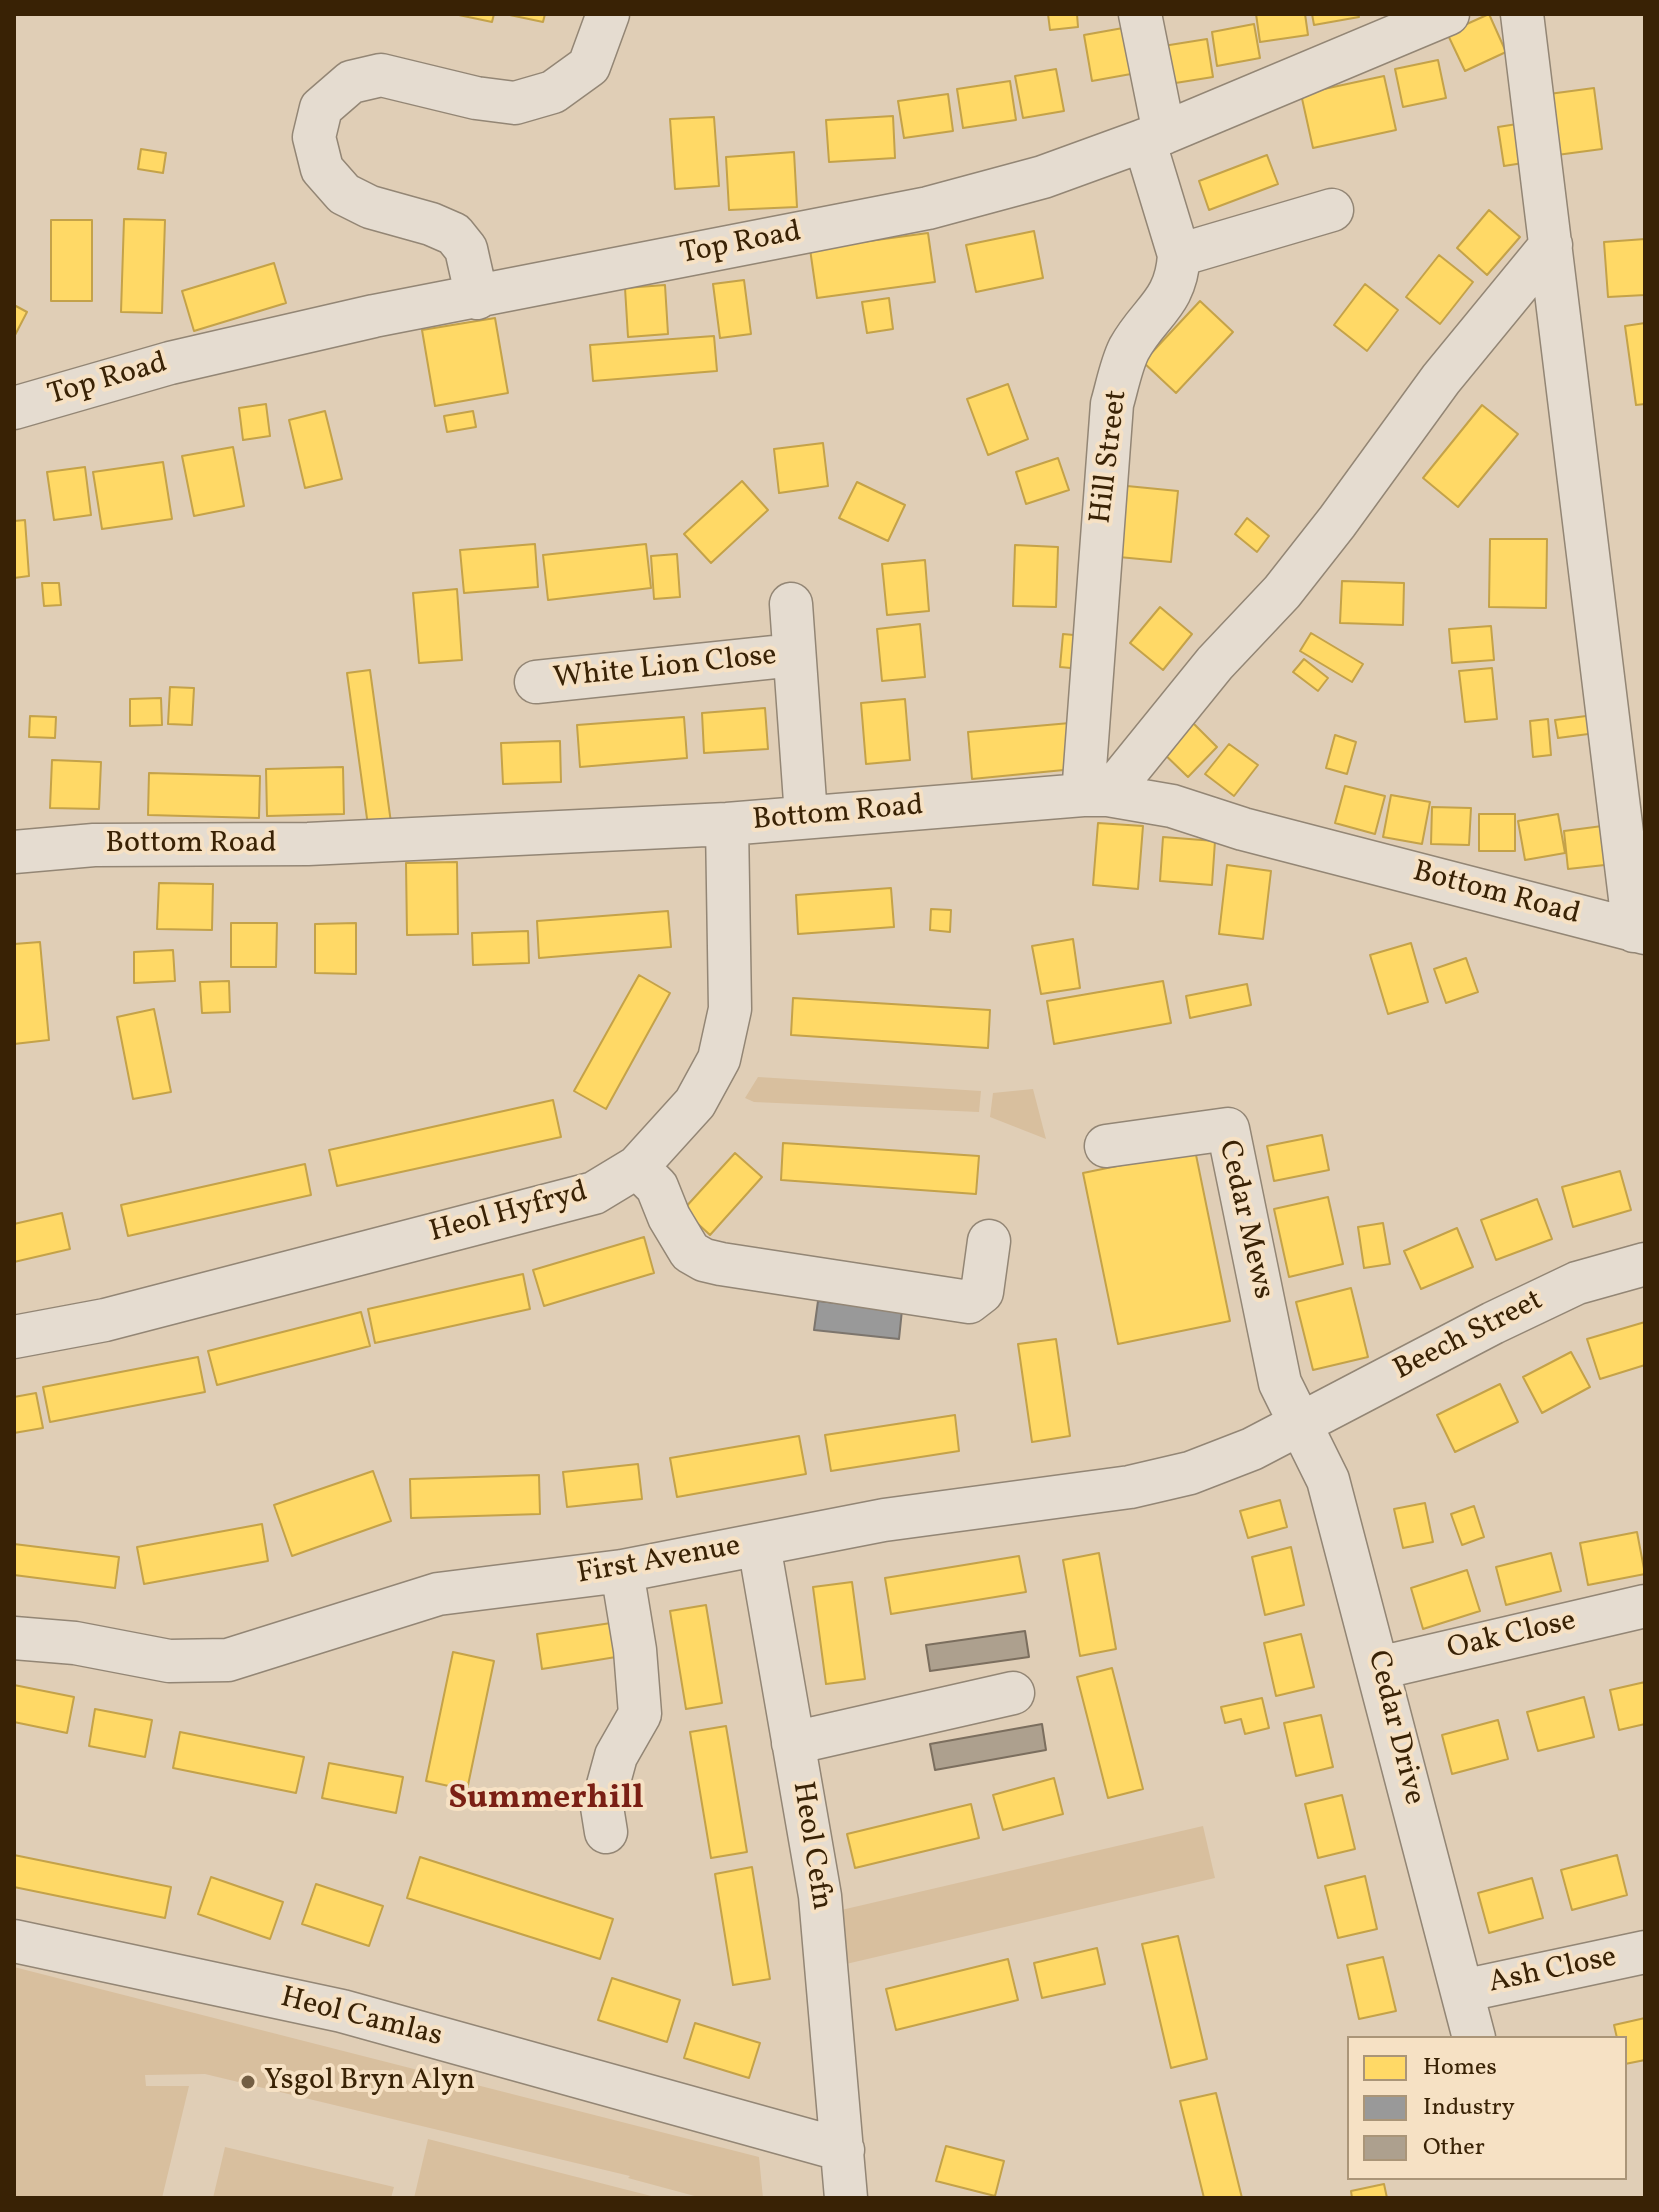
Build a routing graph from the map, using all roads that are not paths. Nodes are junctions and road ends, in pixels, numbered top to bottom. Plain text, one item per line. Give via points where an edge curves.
1 (608, 14) edge
2 (1140, 14) edge
3 (1448, 14) edge
4 (1522, 14) edge
5 (1154, 136) junction
6 (1332, 210) dead end
7 (1551, 245) junction
8 (1179, 255) junction
9 (477, 298) junction
10 (14, 408) edge
11 (791, 604) dead end
12 (794, 655) junction
13 (536, 682) dead end
14 (1095, 795) junction
15 (806, 816) junction
16 (727, 824) junction
17 (14, 852) edge
18 (1639, 932) edge
19 (1106, 1146) dead end
20 (637, 1167) junction
21 (989, 1241) dead end
22 (1645, 1264) edge
23 (14, 1337) edge
24 (1299, 1424) junction
25 (759, 1545) junction
26 (622, 1571) junction
27 (1645, 1606) edge
28 (14, 1638) edge
29 (1379, 1668) junction
30 (1013, 1693) dead end
31 (793, 1743) junction
32 (606, 1832) dead end
33 (14, 1941) edge
34 (1645, 1952) edge
35 (1462, 1991) junction
36 (1473, 2036) edge
37 (843, 2150) junction
38 (846, 2198) edge

1 - 9 street via 589,66 553,92 515,103 381,75 351,82 321,108 314,137 322,169 344,194 370,207 454,234 466,249
2 - 5 street
3 - 5 street, Top Road
4 - 7 street
5 - 8 street
5 - 9 street, Top Road via 1043,177 928,208
6 - 8 street
7 - 14 street via 1441,379 1282,592
7 - 18 street
8 - 14 street, Hill Street via 1168,298 1129,350 1112,404
9 - 10 street, Top Road via 170,363
11 - 12 street, White Lion Close
12 - 13 street, White Lion Close
12 - 15 street, White Lion Close
14 - 15 street, Bottom Road
14 - 18 street, Bottom Road via 1172,806
15 - 16 street, Bottom Road
16 - 17 street, Bottom Road
16 - 20 street, Heol Hyfryd via 730,1009 719,1059 695,1103
19 - 24 street, Cedar Mews via 1228,1129 1280,1383
20 - 21 street via 657,1187 690,1252 721,1264 969,1302 982,1292
20 - 23 street, Heol Hyfryd via 594,1193 105,1320
22 - 24 street, Beech Street via 1577,1283
24 - 25 street, First Avenue via 1190,1473 1130,1487 884,1520
24 - 29 street, Cedar Drive via 1328,1480
25 - 26 street, First Avenue
25 - 31 street, Heol Cefn
26 - 28 street, First Avenue via 438,1594 228,1660 169,1661 75,1643
26 - 32 street via 640,1714 616,1756 602,1807
27 - 29 street, Oak Close
29 - 35 street, Cedar Drive
30 - 31 street
31 - 37 street, Heol Cefn via 820,1896
33 - 37 street, Heol Camlas via 342,2011
34 - 35 street, Ash Close
35 - 36 street, Cedar Drive
37 - 38 street, Heol Cefn

